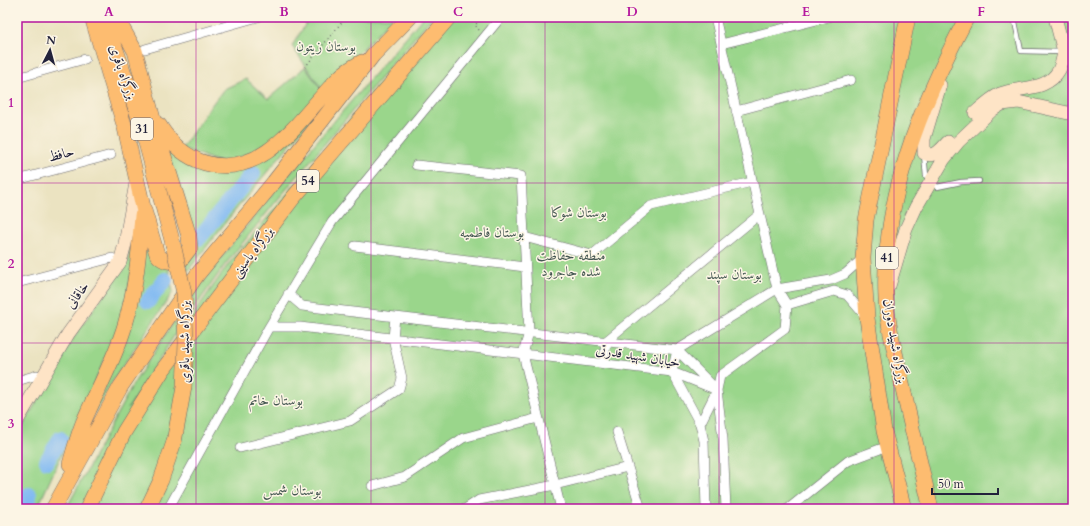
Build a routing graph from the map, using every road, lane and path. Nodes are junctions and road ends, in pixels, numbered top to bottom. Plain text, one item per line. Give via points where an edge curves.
1 (92, 17) edge
2 (105, 17) edge
3 (116, 17) edge
4 (258, 17) edge
5 (346, 17) edge
6 (410, 17) edge
7 (449, 17) edge
8 (474, 17) edge
9 (481, 17) edge
10 (502, 17) edge
11 (714, 17) edge
12 (829, 17) edge
13 (1014, 17) edge
14 (1054, 17) edge
15 (908, 19) edge
16 (966, 19) edge
17 (475, 25) dead end
18 (721, 44) junction
19 (145, 49) dead end
20 (372, 55) junction
21 (1069, 56) edge
22 (85, 59) dead end
23 (947, 60) junction
24 (304, 67) dead end
25 (17, 78) edge
26 (851, 80) dead end
27 (736, 111) junction
28 (1073, 112) edge
29 (154, 118) junction
30 (924, 153) junction
31 (111, 155) dead end
32 (416, 165) dead end
33 (137, 177) junction
34 (17, 180) edge
35 (931, 181) junction
36 (979, 181) dead end
37 (752, 182) junction
38 (143, 207) junction
39 (760, 214) junction
40 (524, 237) junction
41 (173, 244) joint
42 (355, 246) dead end
43 (112, 258) dead end
44 (864, 258) junction
45 (525, 267) junction
46 (17, 283) edge
47 (777, 290) junction
48 (288, 294) junction
49 (886, 299) junction
50 (787, 305) junction
51 (395, 317) junction
52 (867, 318) junction
53 (269, 327) junction
54 (529, 332) junction
55 (393, 338) junction
56 (606, 341) junction
57 (677, 350) junction
58 (522, 354) junction
59 (604, 364) junction
60 (672, 372) junction
61 (37, 375) dead end
62 (17, 381) edge
63 (717, 390) junction
64 (538, 418) junction
65 (17, 421) edge
66 (700, 424) junction
67 (617, 432) dead end
68 (240, 448) dead end
69 (880, 449) dead end
70 (628, 467) junction
71 (555, 485) junction
72 (372, 486) dead end
73 (55, 505) edge
74 (150, 507) edge
75 (1073, 507) edge
76 (86, 509) edge
77 (168, 509) edge
78 (465, 509) edge
79 (561, 509) edge
80 (641, 509) edge
81 (706, 509) edge
82 (726, 509) edge
83 (788, 509) edge
84 (904, 509) edge
85 (931, 509) edge
86 (1069, 509) edge

1 - 33 highway, بزرگراه باقری / 31
2 - 41 highway, بزرگراه باقری / 31 via 141,124
3 - 29 highway via 135,51
4 - 19 street
5 - 24 path
6 - 20 highway, بزرگراه یاسینی / 54
7 - 76 highway, بزرگراه یاسینی / 54 via 293,198 162,371 124,432
8 - 9 path via 478,20
9 - 17 path
10 - 48 street via 332,222
11 - 18 street
12 - 18 street
13 - 21 lane via 1021,50
14 - 21 main road
15 - 44 highway, بزرگراه شهید دوران / 41 via 866,220
16 - 23 highway, بزرگراه شهید دوران / 41
18 - 27 street
20 - 29 highway via 342,75 280,141 262,155 243,164 210,164 188,155 175,145
20 - 73 highway, بزرگراه یاسینی / 54 via 274,182 197,275 121,386
21 - 30 main road via 1049,80 1036,87 991,99 936,154 929,156
22 - 25 street
23 - 30 main road via 924,139
23 - 49 highway, بزرگراه شهید دوران / 41 via 912,137 900,175 885,270
26 - 27 street
27 - 37 street
28 - 35 main road via 1018,102 1002,104 958,142
29 - 38 highway via 189,236 188,252 180,261 166,261 157,254
30 - 35 lane via 926,176
31 - 34 street, حافظ
32 - 40 street via 521,176
33 - 38 highway, بزرگراه باقری / 31
33 - 65 main road, خاقانی via 120,262 68,334
35 - 36 lane via 936,187
35 - 49 main road via 906,229
37 - 39 street
37 - 40 street via 651,206 592,255
38 - 73 highway via 139,256 125,325 83,424
39 - 47 street
39 - 56 street
40 - 45 street
41 - 74 highway, بزرگراه شهید باقری / 31, bridge via 184,293 184,387 174,442
42 - 45 street
43 - 46 street
44 - 47 street via 845,274 831,280
44 - 52 highway, بزرگراه شهید دوران / 41
45 - 54 street
47 - 50 street
47 - 57 street
48 - 51 street, خیابان شهید قدرتی via 302,306
48 - 53 street
49 - 85 highway, بزرگراه شهید دوران / 41
50 - 52 street via 834,292 847,295
50 - 63 street via 785,329 720,376
51 - 54 street, خیابان شهید قدرتی
51 - 55 street
52 - 84 highway, بزرگراه شهید دوران / 41 via 884,431
53 - 55 street, خیابان شهید قدرتی via 300,327
53 - 77 street
54 - 56 street, خیابان شهید قدرتی
54 - 58 street
55 - 58 street, خیابان شهید قدرتی
55 - 68 street via 402,378 399,389 350,421
56 - 57 street, خیابان شهید قدرتی
56 - 59 street
57 - 60 street
57 - 63 street, خیابان شهید قدرتی
58 - 59 street, خیابان شهید قدرتی
58 - 64 street
59 - 60 street, خیابان شهید قدرتی
60 - 63 street, خیابان شهید قدرتی
60 - 66 street
61 - 62 street
63 - 66 street
63 - 82 street via 724,439
64 - 71 street
64 - 72 street via 463,438 405,477
66 - 81 street via 704,441
67 - 70 street
69 - 83 street via 848,461
70 - 71 street
70 - 80 street
71 - 78 street via 479,500
71 - 79 street
75 - 86 lane

